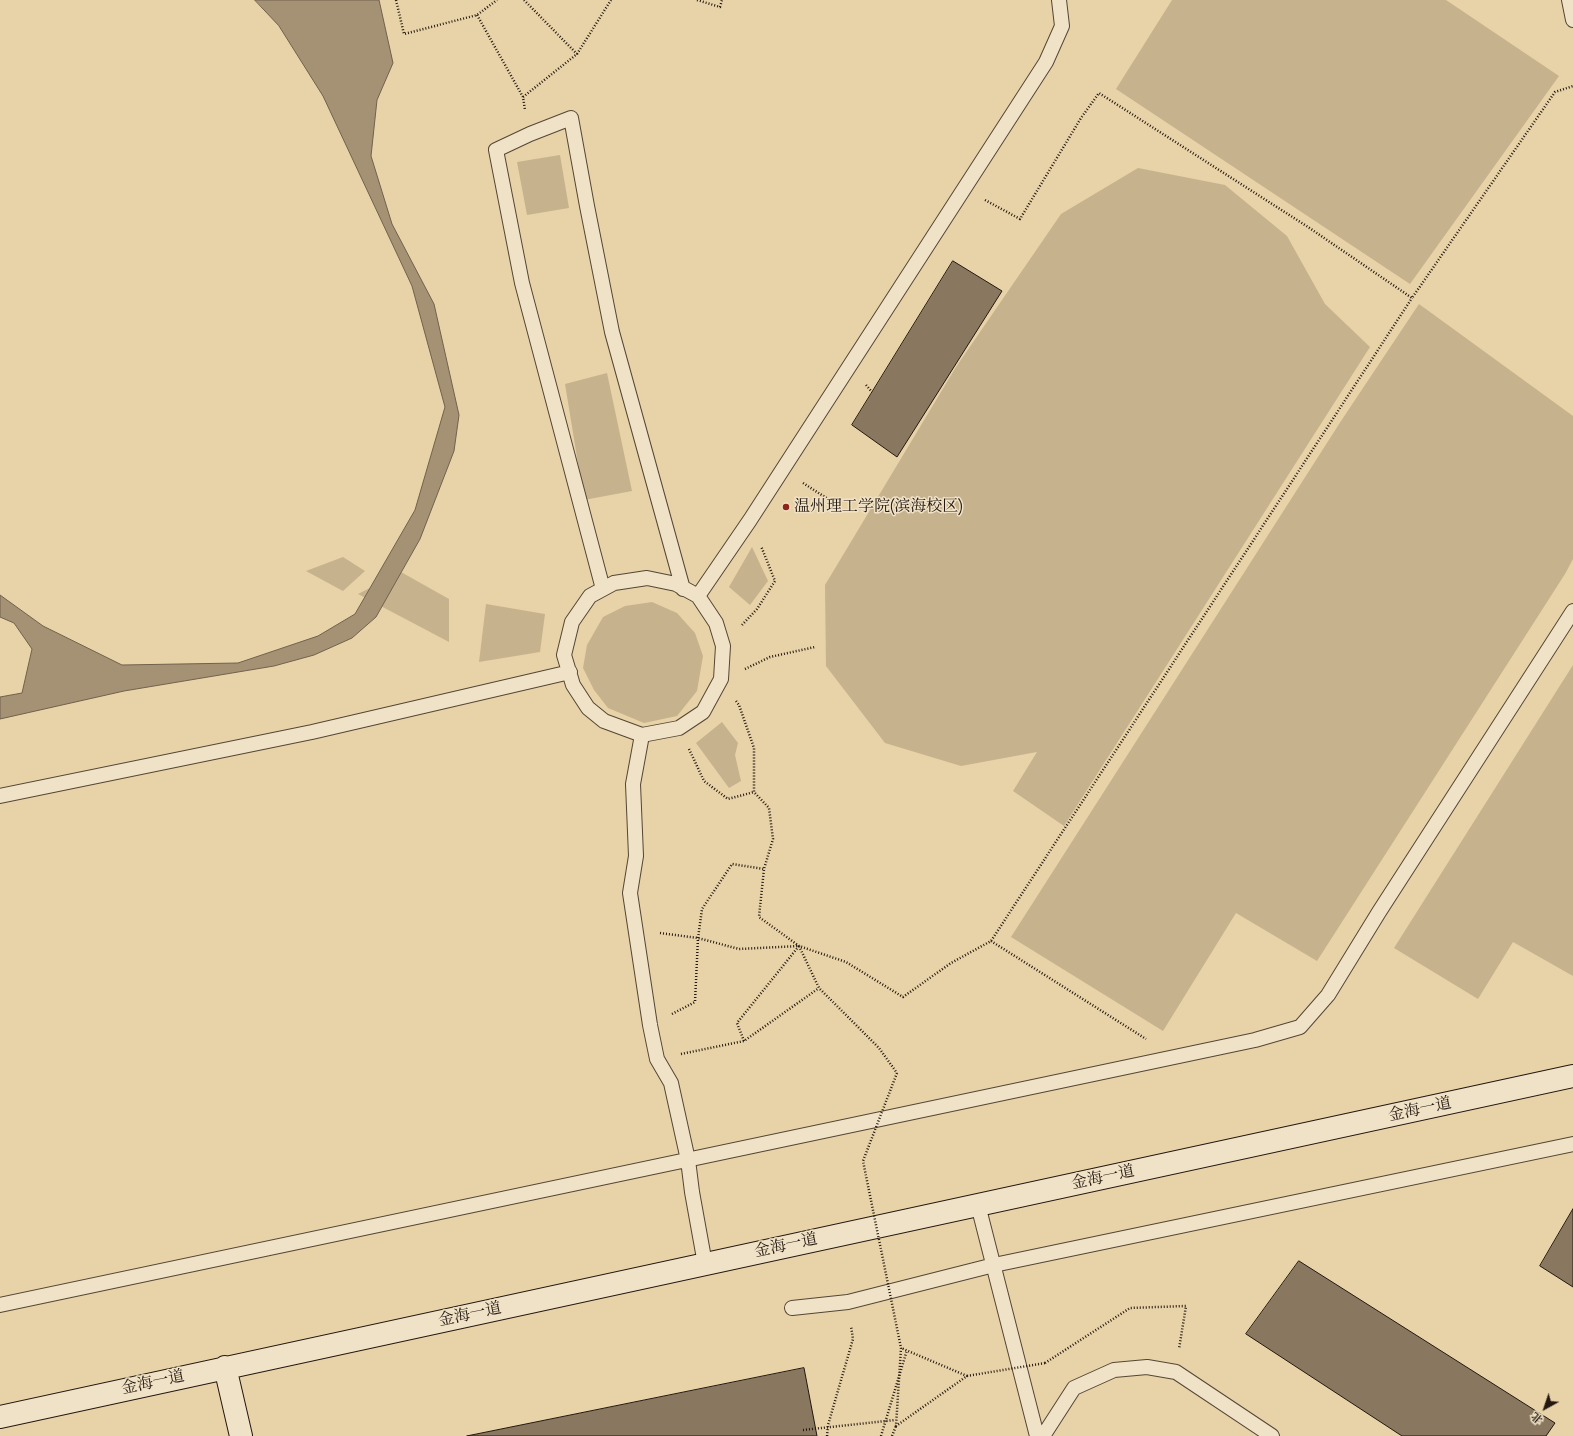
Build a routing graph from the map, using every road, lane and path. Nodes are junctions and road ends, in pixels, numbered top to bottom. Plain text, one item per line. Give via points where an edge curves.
1 (396, 0) edge
2 (497, 0) edge
3 (524, 0) edge
4 (611, 0) edge
5 (697, 0) edge
6 (722, 0) edge
7 (1059, 0) edge
8 (1569, 0) edge
9 (477, 15) junction
10 (1573, 20) edge
11 (577, 54) junction
12 (1573, 86) edge
13 (963, 189) junction
14 (1412, 298) junction
15 (782, 470) junction
16 (839, 506) dead end
17 (750, 520) junction
18 (603, 589) junction
19 (683, 589) junction
20 (698, 596) junction
21 (1573, 610) edge
22 (723, 646) junction
23 (815, 647) dead end
24 (570, 672) junction
25 (718, 683) junction
26 (679, 728) junction
27 (642, 735) junction
28 (754, 792) junction
29 (0, 796) edge
30 (764, 869) junction
31 (633, 918) junction
32 (698, 938) junction
33 (991, 941) junction
34 (799, 946) junction
35 (819, 988) junction
36 (650, 1025) junction
37 (744, 1041) junction
38 (1174, 1057) junction
39 (658, 1059) junction
40 (1573, 1076) edge
41 (1573, 1144) edge
42 (688, 1160) junction
43 (978, 1205) junction
44 (705, 1264) junction
45 (994, 1265) junction
46 (848, 1302) junction
47 (0, 1305) edge
48 (792, 1308) dead end
49 (901, 1348) junction
50 (907, 1350) junction
51 (225, 1367) junction
52 (1176, 1372) junction
53 (967, 1376) junction
54 (0, 1417) edge
55 (895, 1420) junction
56 (896, 1426) junction
57 (803, 1430) dead end
58 (241, 1436) edge
59 (827, 1436) edge
60 (881, 1436) edge
61 (892, 1436) edge
62 (1037, 1436) edge
63 (1043, 1436) edge
64 (1272, 1436) edge

1 - 9 path via 404,34
2 - 9 path
3 - 11 path
4 - 11 path
5 - 6 path via 720,7
7 - 13 lane via 1062,26 1046,62
8 - 10 lane
9 - 11 path via 523,97
12 - 14 path via 1555,92
13 - 14 path via 1020,219 1081,118 1099,94 1308,227
13 - 15 lane
14 - 33 path
15 - 16 path
15 - 17 lane
17 - 20 lane
17 - 22 path via 775,581 757,609
18 - 19 lane via 614,583 647,578 676,584
18 - 19 lane via 522,283 496,150 572,118 612,332
18 - 24 lane via 590,596 572,622 564,655
19 - 20 lane
20 - 22 lane via 716,623
21 - 38 lane via 1328,995 1314,1011 1300,1026 1255,1040
22 - 25 lane via 721,679
23 - 25 path via 770,657
24 - 27 lane via 573,685 588,708 604,721
24 - 29 lane via 312,732
25 - 26 lane via 703,712
25 - 28 path via 739,705 754,748
26 - 27 lane
26 - 28 path via 704,780 728,799
27 - 31 lane via 633,784 636,856 630,893
28 - 30 path via 769,808 773,839
30 - 32 path via 732,864 702,909
30 - 34 path via 759,917
31 - 32 path via 657,932
31 - 36 lane
32 - 34 path via 739,949
32 - 36 path via 695,1002
33 - 34 path via 951,963 903,997 846,962
33 - 38 path
34 - 35 path
34 - 37 path via 737,1023
35 - 37 path
35 - 49 path, bridge via 879,1048 896,1073 864,1161
36 - 39 lane
37 - 39 path
38 - 42 lane
39 - 42 lane via 671,1083
40 - 43 street, 金海一道
41 - 45 lane
42 - 44 lane
42 - 47 lane
43 - 44 street, 金海一道
43 - 45 lane
44 - 51 street, 金海一道
45 - 46 lane
45 - 62 lane
46 - 48 lane
46 - 59 path via 852,1339
49 - 50 path, bridge
49 - 55 path, bridge
50 - 53 path, bridge
50 - 60 path
51 - 54 street, 金海一道
51 - 58 street
52 - 53 path, bridge via 1186,1306 1130,1308 1046,1363
52 - 63 lane via 1148,1367 1114,1370 1074,1388
52 - 64 lane
53 - 56 path, bridge
55 - 56 path, bridge
55 - 57 path, bridge
56 - 61 path

